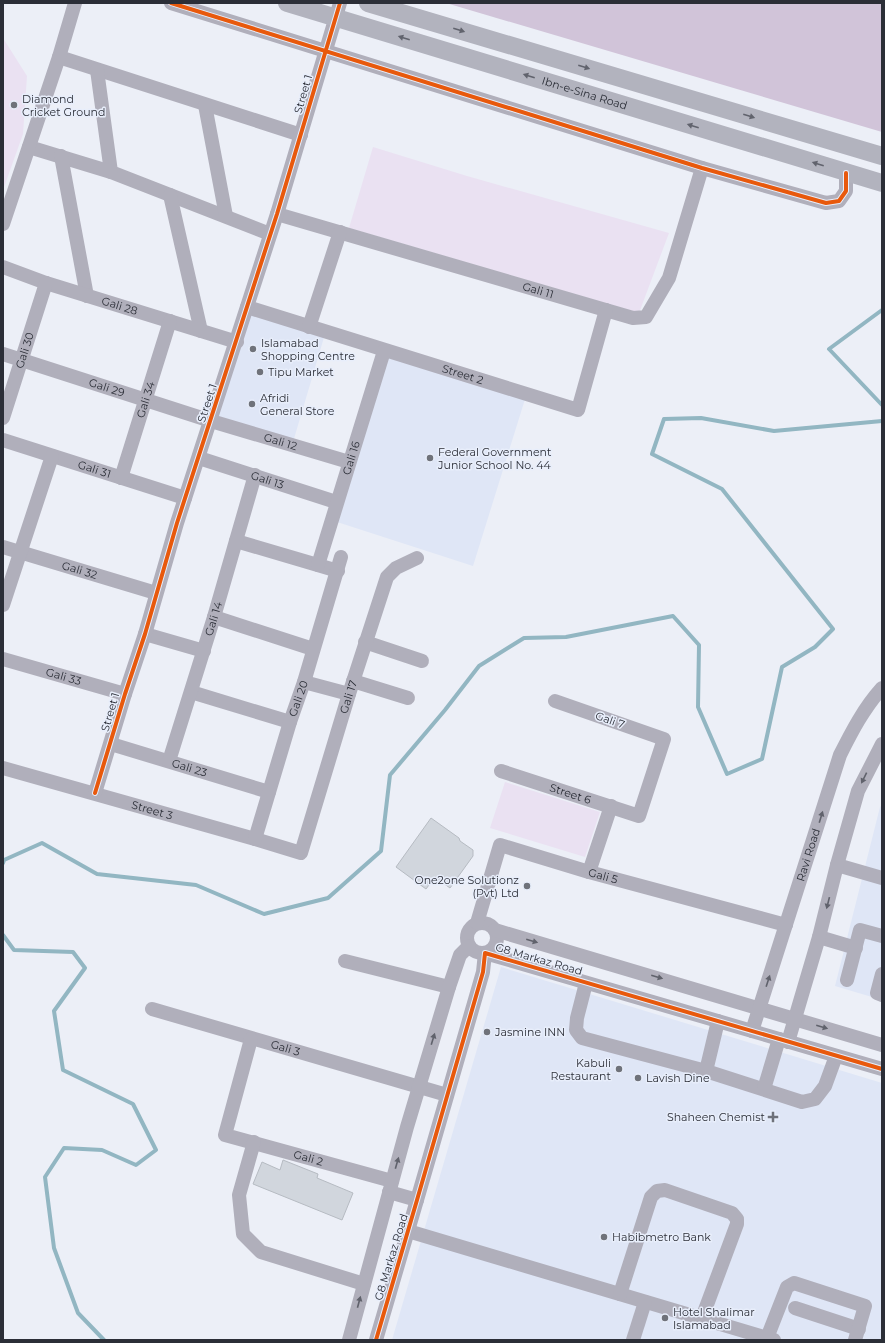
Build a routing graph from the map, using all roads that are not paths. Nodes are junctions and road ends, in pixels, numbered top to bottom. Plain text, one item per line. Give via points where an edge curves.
1 (75, 3) edge
2 (171, 3) edge
3 (287, 3) edge
4 (368, 3) edge
5 (399, 3) edge
6 (338, 10) edge
7 (412, 16) junction
8 (325, 50) junction
9 (59, 57) junction
10 (96, 70) junction
11 (205, 105) junction
12 (301, 135) junction
13 (29, 146) junction
14 (61, 156) junction
15 (882, 156) edge
16 (702, 168) junction
17 (111, 172) junction
18 (846, 173) junction
19 (882, 183) edge
20 (170, 195) junction
21 (277, 214) junction
22 (226, 216) junction
23 (3, 224) edge
24 (340, 232) junction
25 (270, 234) junction
26 (3, 267) edge
27 (46, 283) junction
28 (87, 296) junction
29 (247, 307) junction
30 (606, 310) junction
31 (170, 321) junction
32 (309, 327) junction
33 (201, 331) junction
34 (236, 342) junction
35 (384, 351) junction
36 (3, 354) edge
37 (21, 360) junction
38 (146, 400) junction
39 (3, 418) edge
40 (211, 421) junction
41 (3, 440) edge
42 (52, 456) junction
43 (199, 458) junction
44 (350, 462) junction
45 (255, 476) junction
46 (121, 478) junction
47 (185, 498) junction
48 (336, 502) junction
49 (236, 541) junction
50 (3, 548) edge
51 (20, 553) junction
52 (417, 558) dead end
53 (318, 565) junction
54 (156, 593) junction
55 (3, 605) edge
56 (214, 617) junction
57 (145, 634) junction
58 (365, 642) junction
59 (313, 649) junction
60 (204, 651) junction
61 (3, 659) edge
62 (422, 661) dead end
63 (304, 682) junction
64 (351, 687) junction
65 (882, 688) edge
66 (191, 692) junction
67 (125, 694) junction
68 (408, 698) dead end
69 (556, 702) dead end
70 (290, 722) junction
71 (111, 744) junction
72 (882, 744) edge
73 (169, 761) junction
74 (3, 768) edge
75 (501, 771) dead end
76 (268, 792) junction
77 (95, 793) junction
78 (611, 806) junction
79 (639, 816) joint
80 (255, 839) junction
81 (301, 853) joint
82 (837, 865) junction
83 (589, 872) junction
84 (882, 878) edge
85 (477, 923) junction
86 (786, 925) junction
87 (495, 930) junction
88 (882, 936) edge
89 (819, 937) junction
90 (469, 946) junction
91 (856, 948) junction
92 (485, 953) junction
93 (345, 961) dead end
94 (882, 974) edge
95 (847, 980) dead end
96 (586, 983) junction
97 (449, 987) junction
98 (882, 995) edge
99 (759, 1007) junction
100 (152, 1009) dead end
101 (795, 1019) junction
102 (718, 1021) junction
103 (752, 1031) junction
104 (251, 1038) junction
105 (784, 1040) junction
106 (882, 1045) edge
107 (836, 1056) junction
108 (882, 1069) edge
109 (706, 1071) junction
110 (419, 1086) junction
111 (764, 1089) junction
112 (447, 1095) junction
113 (254, 1142) junction
114 (390, 1186) junction
115 (417, 1200) junction
116 (408, 1231) junction
117 (364, 1284) junction
118 (620, 1294) junction
119 (645, 1302) junction
120 (795, 1308) dead end
121 (702, 1318) junction
122 (857, 1334) edge
123 (353, 1339) edge
124 (770, 1339) edge
125 (376, 1340) edge
126 (633, 1340) edge

1 - 9 street
2 - 8 street
3 - 6 main road, Ibn-e-Sina Road
4 - 7 main road
5 - 7 main road
6 - 8 street, Street 1
18 -> 6 main road, Ibn-e-Sina Road
7 -> 15 main road
8 - 12 street, Street 1
8 - 16 street
9 - 10 street
9 - 13 street
10 - 11 street
10 - 17 street
11 - 12 street
11 - 22 street
12 - 21 street, Street 1
13 - 14 street
13 - 23 street
14 - 17 street
14 - 28 street
16 - 18 street via 826,203 839,201 846,191
16 - 30 street, Gali 11 via 669,278 646,317 633,318
17 - 20 street
18 - 19 main road, Ibn-e-Sina Road
20 - 22 street
20 - 33 street
21 - 24 street, Gali 11
21 - 25 street, Street 1
22 - 25 street
24 - 30 street, Gali 11
24 - 32 street
25 - 29 street, Street 1
26 - 27 street, Gali 28
27 - 28 street, Gali 28
27 - 37 street, Gali 30
28 - 31 street, Gali 28
29 - 32 street, Street 2
29 - 34 street, Street 1
30 - 35 street, Street 2 via 578,410
31 - 33 street, Gali 28
31 - 38 street, Gali 34
32 - 35 street, Street 2
33 - 34 street, Gali 28
34 - 40 street, Street 1
35 - 44 street, Gali 16
36 - 37 street, Gali 29
37 - 38 street, Gali 29
37 - 39 street, Gali 30
38 - 40 street, Gali 29
38 - 46 street, Gali 34
40 - 43 street, Street 1
40 - 44 street, Gali 12
41 - 42 street, Gali 31
42 - 46 street, Gali 31
42 - 51 street
43 - 45 street, Gali 13
43 - 47 street, Street 1
44 - 48 street, Gali 16
45 - 48 street, Gali 13
45 - 49 street, Gali 14
46 - 47 street, Gali 31
47 - 54 street, Street 1
48 - 53 street, Gali 16
49 - 53 street
49 - 56 street, Gali 14
50 - 51 street, Gali 32
51 - 54 street, Gali 32
51 - 55 street
52 - 58 street, Gali 17 via 396,568 387,577
53 - 59 street, Gali 20 via 339,564
54 - 57 street, Street 1
56 - 59 street
56 - 60 street, Gali 14
57 - 60 street
57 - 67 street, Street 1
58 - 62 street
58 - 64 street, Gali 17
59 - 63 street, Gali 20
60 - 66 street, Gali 14
61 - 67 street, Gali 33
63 - 64 street
63 - 70 street, Gali 20
64 - 68 street
64 - 81 street, Gali 17
86 -> 65 street, Ravi Road via 840,755 854,726
66 - 70 street
66 - 73 street, Gali 14
67 - 71 street, Street 1
69 - 79 street, Gali 7 via 664,739
70 - 76 street, Gali 20
71 - 73 street, Gali 23
71 - 77 street, Street 1
72 -> 82 street via 858,791
73 - 76 street, Gali 23
74 - 77 street, Street 3
75 - 78 street, Street 6
76 - 80 street, Gali 20
77 - 80 street, Street 3
78 - 79 street, Street 6
78 - 83 street
80 - 81 street, Street 3
82 - 84 street
82 -> 89 street
83 - 85 street, Gali 5 via 500,845
83 - 86 street, Gali 5
85 - 87 street via 487,924
85 - 90 street via 467,934
99 -> 86 street, Ravi Road
87 - 92 street via 496,944
87 -> 99 street, G8 Markaz Road
88 - 91 street via 860,930
89 - 91 street
89 - 101 street
90 - 92 street via 475,952
90 - 97 street, G8 Markaz Road via 460,955
91 - 95 street
92 - 96 street, G8 Markaz Road
92 - 112 street, G8 Markaz Road via 483,972
93 - 97 street
94 - 98 street via 877,993
96 - 102 street, G8 Markaz Road
96 - 109 street via 576,1030 582,1038
110 -> 97 street, G8 Markaz Road
99 - 101 street, G8 Markaz Road
99 - 103 street, Ravi Road
100 - 104 street, Gali 3
101 - 105 street
101 -> 106 street, G8 Markaz Road
102 - 103 street, G8 Markaz Road
102 - 109 street
103 - 105 street, G8 Markaz Road
104 - 110 street, Gali 3
104 - 113 street, Gali 2 via 225,1135
105 - 107 street, G8 Markaz Road
105 - 111 street
107 - 108 street, G8 Markaz Road
107 - 111 street via 825,1086 815,1099 802,1102
109 - 111 street
110 - 112 street, Gali 3
114 -> 110 street, G8 Markaz Road
112 - 115 street, G8 Markaz Road
113 - 114 street, Gali 2
113 - 117 street via 239,1195 243,1234 261,1252
114 - 115 street, Gali 2
114 - 117 street, G8 Markaz Road
115 - 116 street, G8 Markaz Road
116 - 118 street
116 - 125 street, G8 Markaz Road
123 -> 117 street, G8 Markaz Road
118 - 119 street
118 - 121 street via 651,1197 657,1191 665,1190 732,1213 737,1219
119 - 121 street
119 - 126 street
120 - 122 street
121 - 124 street
122 - 124 street via 866,1306 794,1283 787,1287

